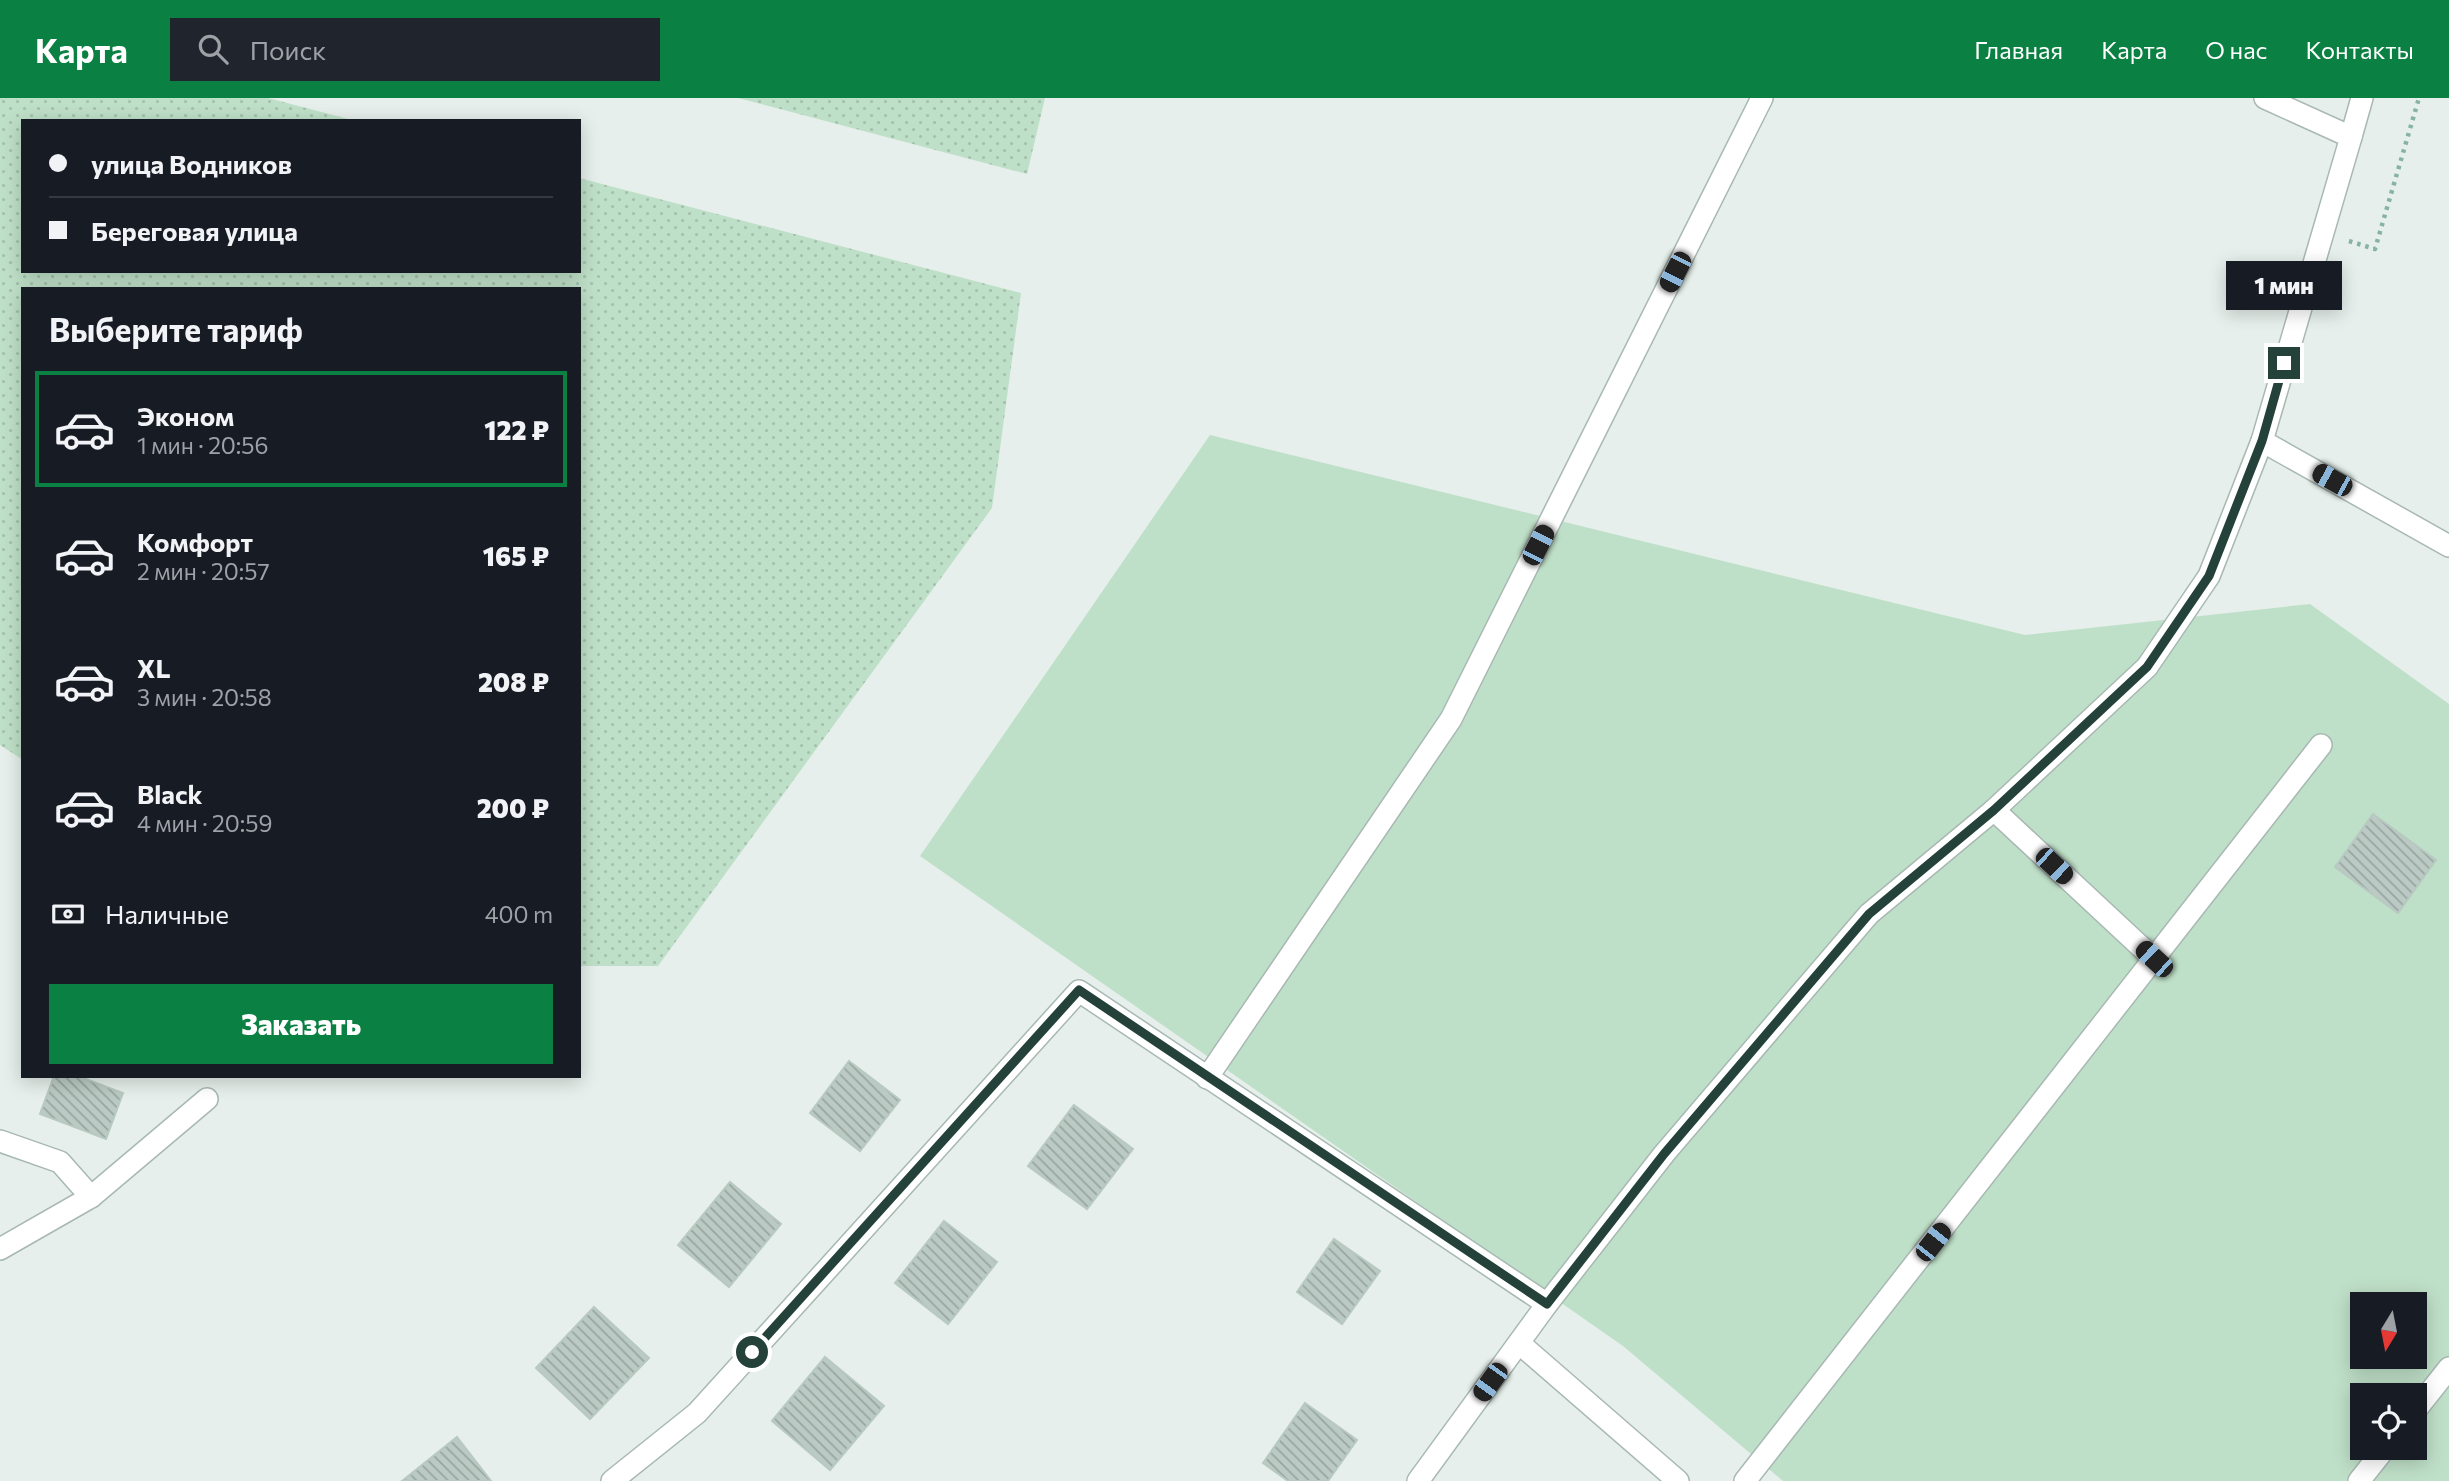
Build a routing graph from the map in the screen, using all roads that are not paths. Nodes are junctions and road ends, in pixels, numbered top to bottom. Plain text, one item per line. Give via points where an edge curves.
1 (1762, 98) edge
2 (2265, 98) edge
3 (2362, 98) edge
4 (2351, 136) junction
5 (2262, 441) junction
6 (2449, 546) edge
7 (2321, 745) dead end
8 (1994, 810) junction
9 (2154, 959) junction
10 (1207, 1078) junction
11 (207, 1099) dead end
12 (0, 1141) edge
13 (91, 1197) junction
14 (0, 1250) edge
15 (1547, 1304) junction
16 (1519, 1343) junction
17 (2449, 1368) edge
18 (2427, 1395) edge
19 (2376, 1460) edge
20 (612, 1481) edge
21 (1418, 1481) edge
22 (1678, 1481) edge
23 (1745, 1481) edge
24 (2359, 1481) edge

1 - 10 street via 1451,719
2 - 4 street
3 - 4 street
4 - 5 street
5 - 6 street
5 - 8 street via 2209,576 2147,667
7 - 9 street
8 - 9 street
8 - 15 street via 1869,914 1664,1154
9 - 23 street
10 - 15 street
10 - 20 street via 1079,990 697,1413
11 - 13 street
12 - 13 street via 60,1162
13 - 14 street
15 - 16 street
16 - 21 street
16 - 22 street
17 - 18 street
19 - 24 street

